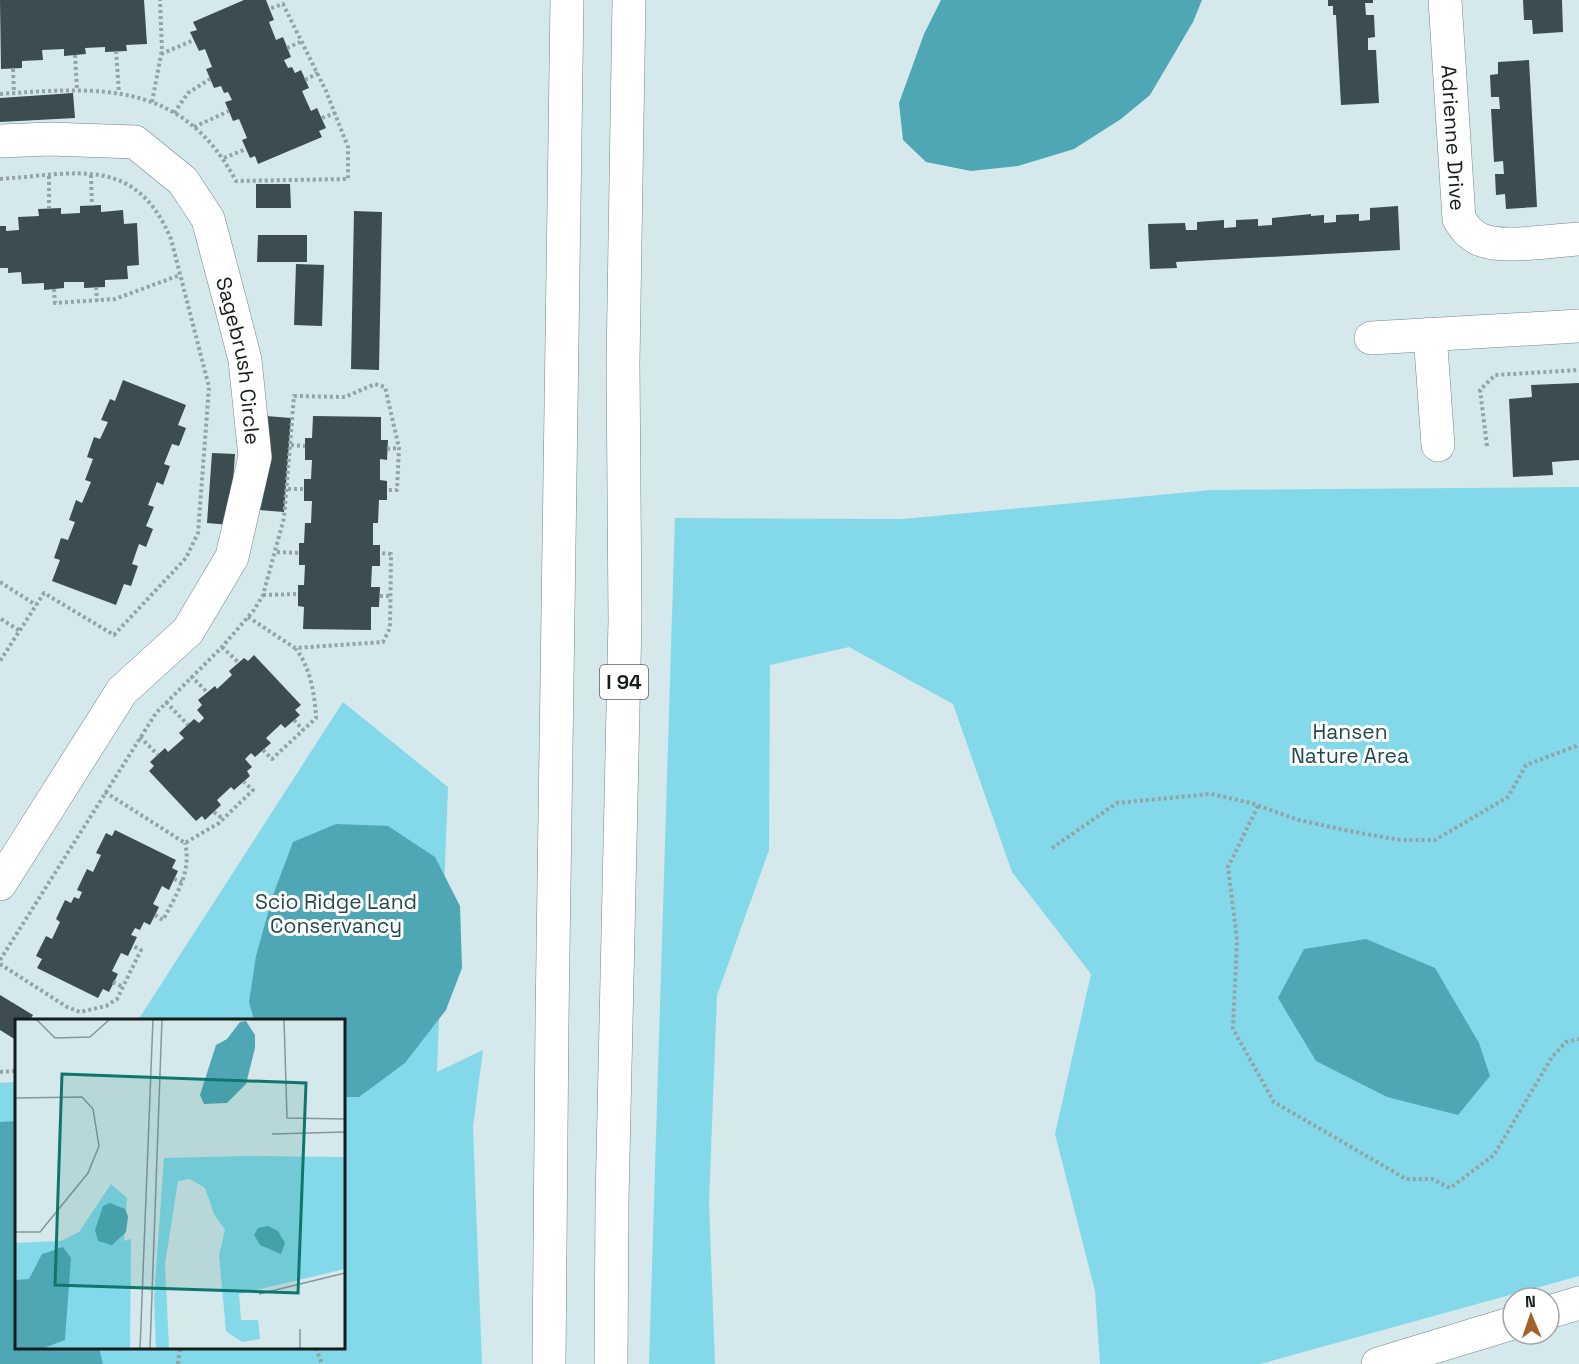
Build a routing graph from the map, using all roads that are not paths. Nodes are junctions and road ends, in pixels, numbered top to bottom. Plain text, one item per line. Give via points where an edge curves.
1 (567, 0) edge
2 (629, 0) edge
3 (1445, 0) edge
4 (0, 141) edge
5 (1579, 239) edge
6 (1579, 326) edge
7 (1430, 334) junction
8 (1371, 338) dead end
9 (1438, 445) dead end
10 (0, 884) edge
11 (1579, 1303) edge
12 (1561, 1308) edge
13 (1501, 1327) edge
14 (549, 1364) edge
15 (611, 1364) edge
16 (1378, 1364) edge

1 - 14 main road
2 - 15 main road, I 94 via 623,363 625,620
3 - 5 main road, Adrienne Drive via 1459,219 1468,233 1481,240 1500,243
4 - 10 main road, Sagebrush Circle via 135,142 183,181 208,219 232,309 245,360 255,457 232,557 188,632 122,691
6 - 7 main road
7 - 8 main road
7 - 9 main road
11 - 12 main road
13 - 16 main road

